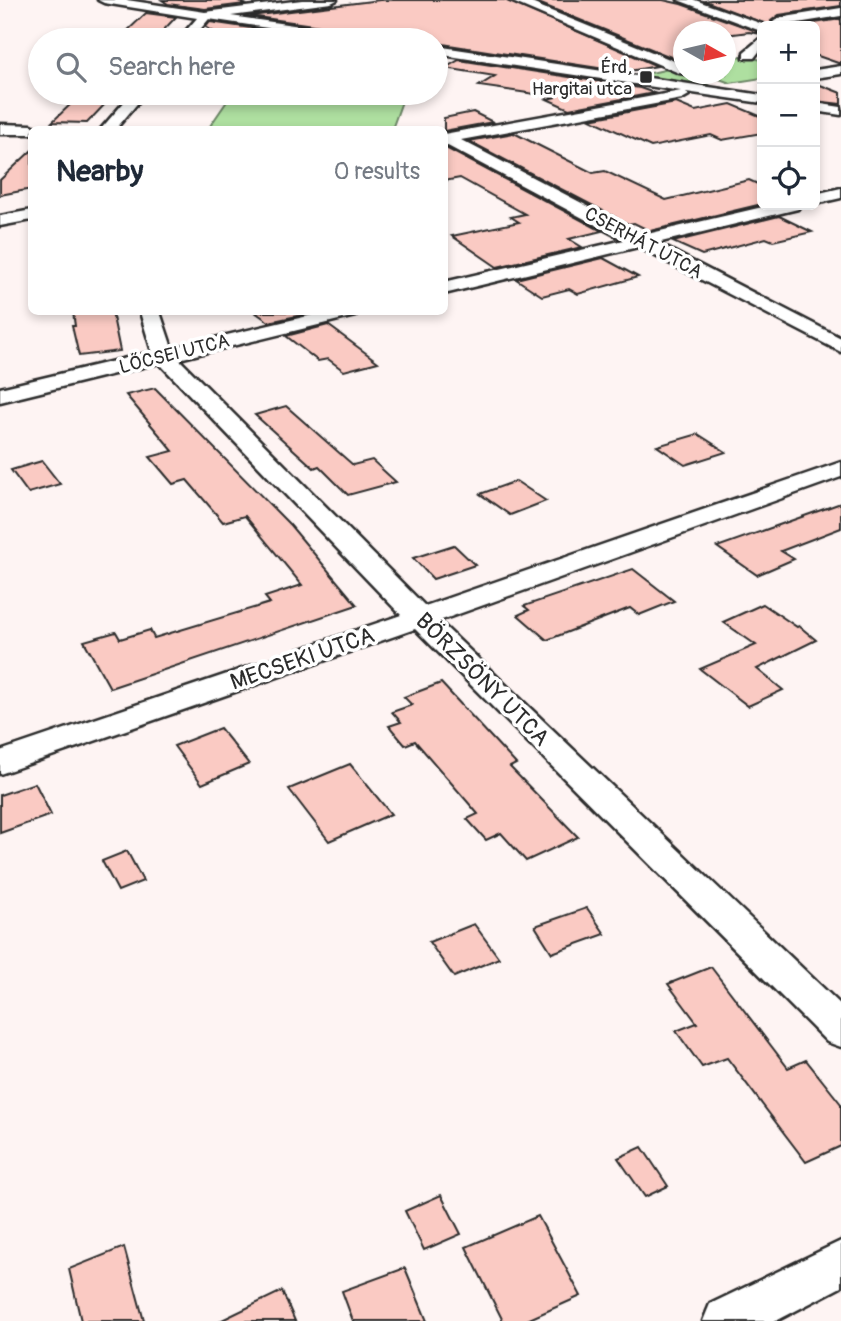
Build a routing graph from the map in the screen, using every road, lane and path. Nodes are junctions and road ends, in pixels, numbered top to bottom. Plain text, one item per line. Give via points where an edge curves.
1 (104, 0) edge
2 (331, 0) edge
3 (514, 0) edge
4 (684, 0) edge
5 (791, 7) dead end
6 (841, 12) edge
7 (206, 15) junction
8 (779, 21) edge
9 (793, 21) edge
10 (757, 25) edge
11 (195, 28) edge
12 (291, 28) edge
13 (757, 46) edge
14 (448, 52) edge
15 (749, 55) dead end
16 (673, 66) edge
17 (841, 70) edge
18 (820, 73) edge
19 (757, 83) edge
20 (707, 84) edge
21 (717, 90) junction
22 (757, 98) edge
23 (129, 105) edge
24 (820, 108) edge
25 (841, 111) edge
26 (110, 126) edge
27 (0, 129) edge
28 (28, 130) edge
29 (448, 138) edge
30 (448, 141) edge
31 (841, 193) edge
32 (820, 198) edge
33 (771, 210) edge
34 (28, 216) edge
35 (0, 221) edge
36 (642, 240) junction
37 (448, 287) edge
38 (151, 315) edge
39 (335, 315) edge
40 (841, 346) edge
41 (164, 356) junction
42 (0, 395) edge
43 (841, 469) edge
44 (420, 618) junction
45 (0, 762) edge
46 (841, 1030) edge
47 (841, 1263) edge
48 (727, 1321) edge

1 - 7 street
2 - 7 street
3 - 16 street
4 - 10 street
5 - 8 street
6 - 9 street
7 - 11 street
7 - 12 street
13 - 15 street
14 - 21 street
17 - 18 street
19 - 21 street
20 - 21 street
21 - 22 street
21 - 29 street
23 - 26 street
24 - 25 street
27 - 28 street
30 - 36 street, CSERHÁT UTCA
31 - 32 street
33 - 36 street
34 - 35 street
36 - 37 street
36 - 40 street, CSERHÁT UTCA
38 - 41 street, BÖRZSÖNY UTCA
39 - 41 street, LŐCSEI UTCA
41 - 42 street, LŐCSEI UTCA
41 - 44 street, BÖRZSÖNY UTCA
43 - 44 street, MECSEKI UTCA
44 - 45 street, MECSEKI UTCA
44 - 46 street, BÖRZSÖNY UTCA
47 - 48 street

